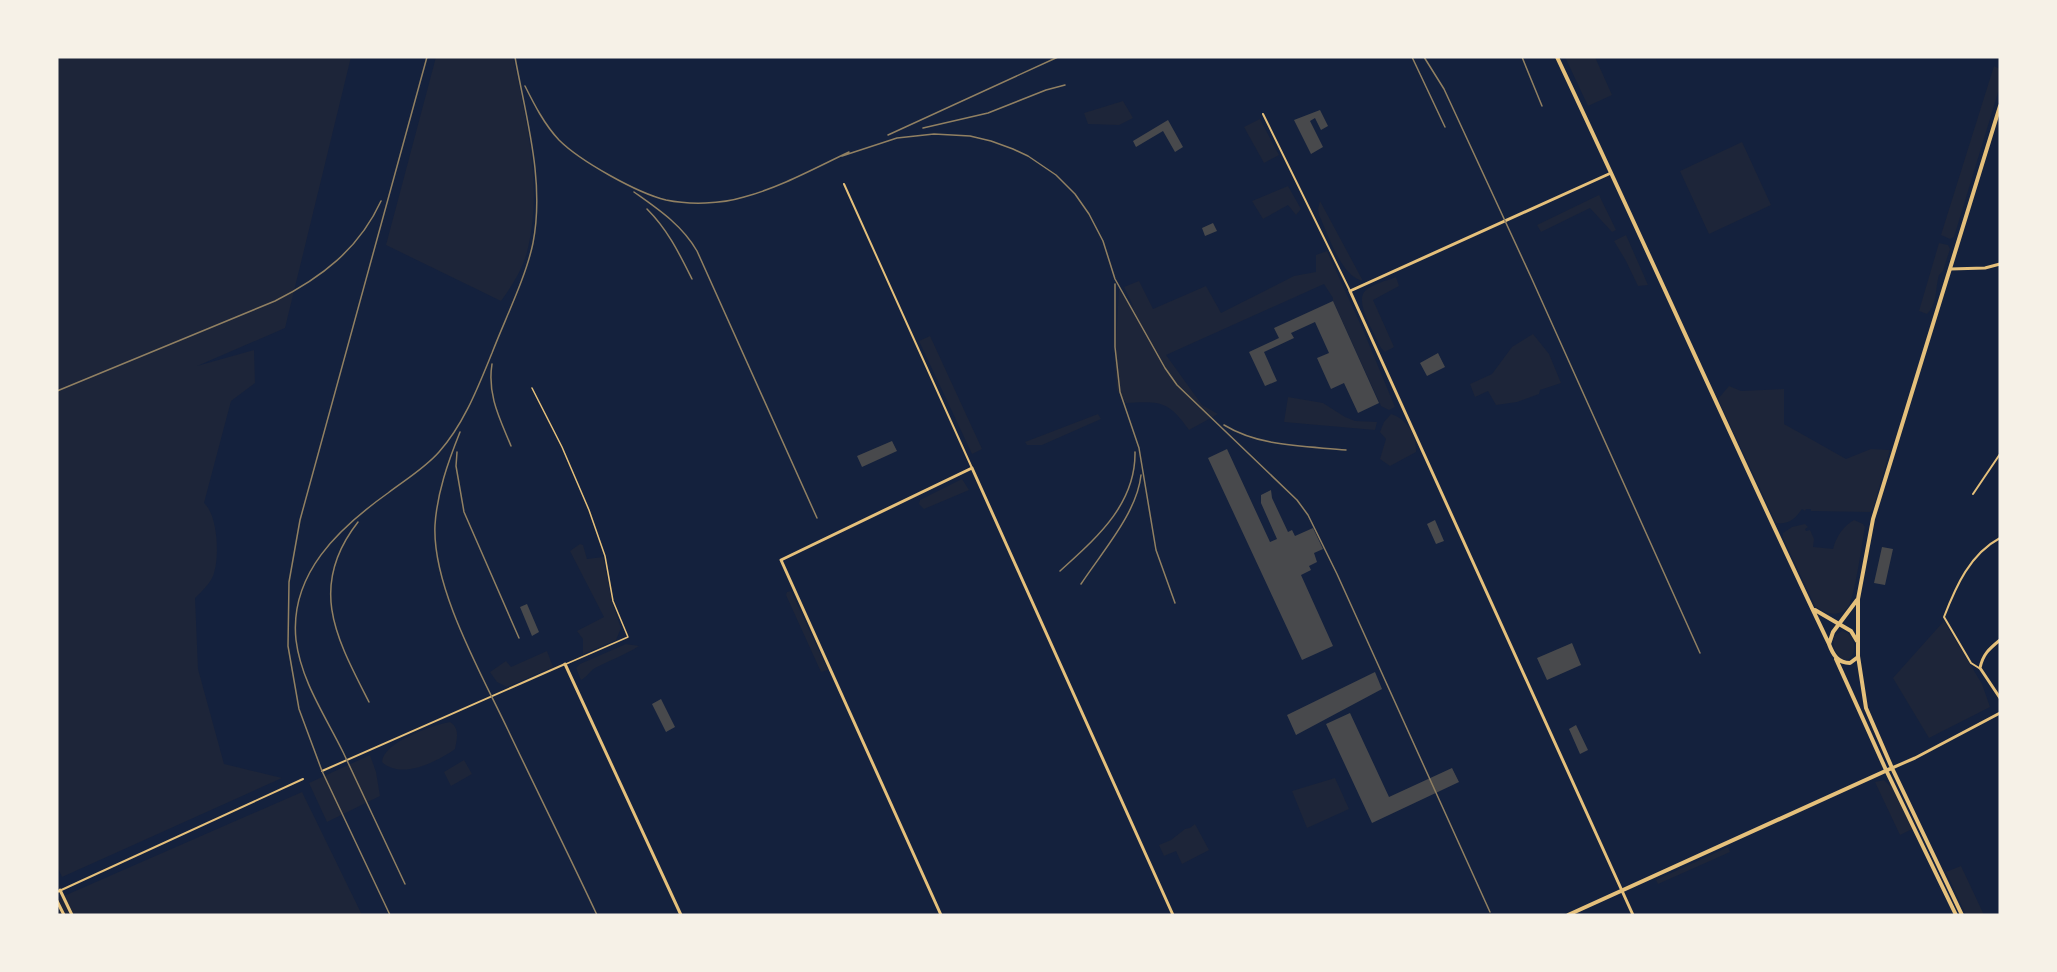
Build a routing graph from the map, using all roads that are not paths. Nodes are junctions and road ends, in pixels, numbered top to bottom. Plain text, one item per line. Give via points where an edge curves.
1 (1557, 57) edge
2 (2000, 106) edge
3 (1263, 114) dead end
4 (1611, 173) junction
5 (844, 183) dead end
6 (2000, 264) edge
7 (1950, 269) junction
8 (1350, 291) junction
9 (532, 388) dead end
10 (2000, 454) edge
11 (972, 468) junction
12 (1973, 494) dead end
13 (2000, 538) edge
14 (1858, 599) junction
15 (1812, 608) junction
16 (1839, 624) junction
17 (2000, 640) edge
18 (1858, 642) junction
19 (1829, 644) junction
20 (1858, 656) junction
21 (1836, 659) junction
22 (565, 664) junction
23 (1980, 669) junction
24 (2000, 698) edge
25 (2000, 713) edge
26 (1892, 768) junction
27 (1886, 770) junction
28 (322, 771) dead end
29 (303, 779) dead end
30 (59, 891) edge
31 (1623, 891) junction
32 (57, 901) edge
33 (64, 915) edge
34 (72, 915) edge
35 (681, 915) edge
36 (941, 915) edge
37 (1173, 915) edge
38 (1568, 915) edge
39 (1633, 915) edge
40 (1956, 915) edge
41 (1962, 915) edge

1 - 4 main road
2 - 7 main road
3 - 8 street
4 - 8 street
4 - 15 main road
5 - 11 street
6 - 7 street
7 - 14 main road via 1869,535
8 - 31 street
9 - 22 lane via 589,510 605,556 613,601 628,637
10 - 12 street
11 - 36 street via 782,560
11 - 37 street
13 - 23 street via 1973,561 1956,586 1944,617 1971,663
14 - 16 main road
14 - 18 main road
15 - 16 main road
15 - 19 main road
16 - 18 main road via 1851,631
16 - 19 main road
17 - 23 street via 1987,651
18 - 20 main road
19 - 21 main road
20 - 21 main road via 1850,663
20 - 26 main road via 1866,708
21 - 27 main road
22 - 28 street
22 - 35 street
23 - 24 street
25 - 26 street
26 - 27 main road
26 - 41 main road
27 - 31 main road
27 - 40 main road
29 - 30 street
30 - 34 street
31 - 38 main road
31 - 39 street
32 - 33 street

